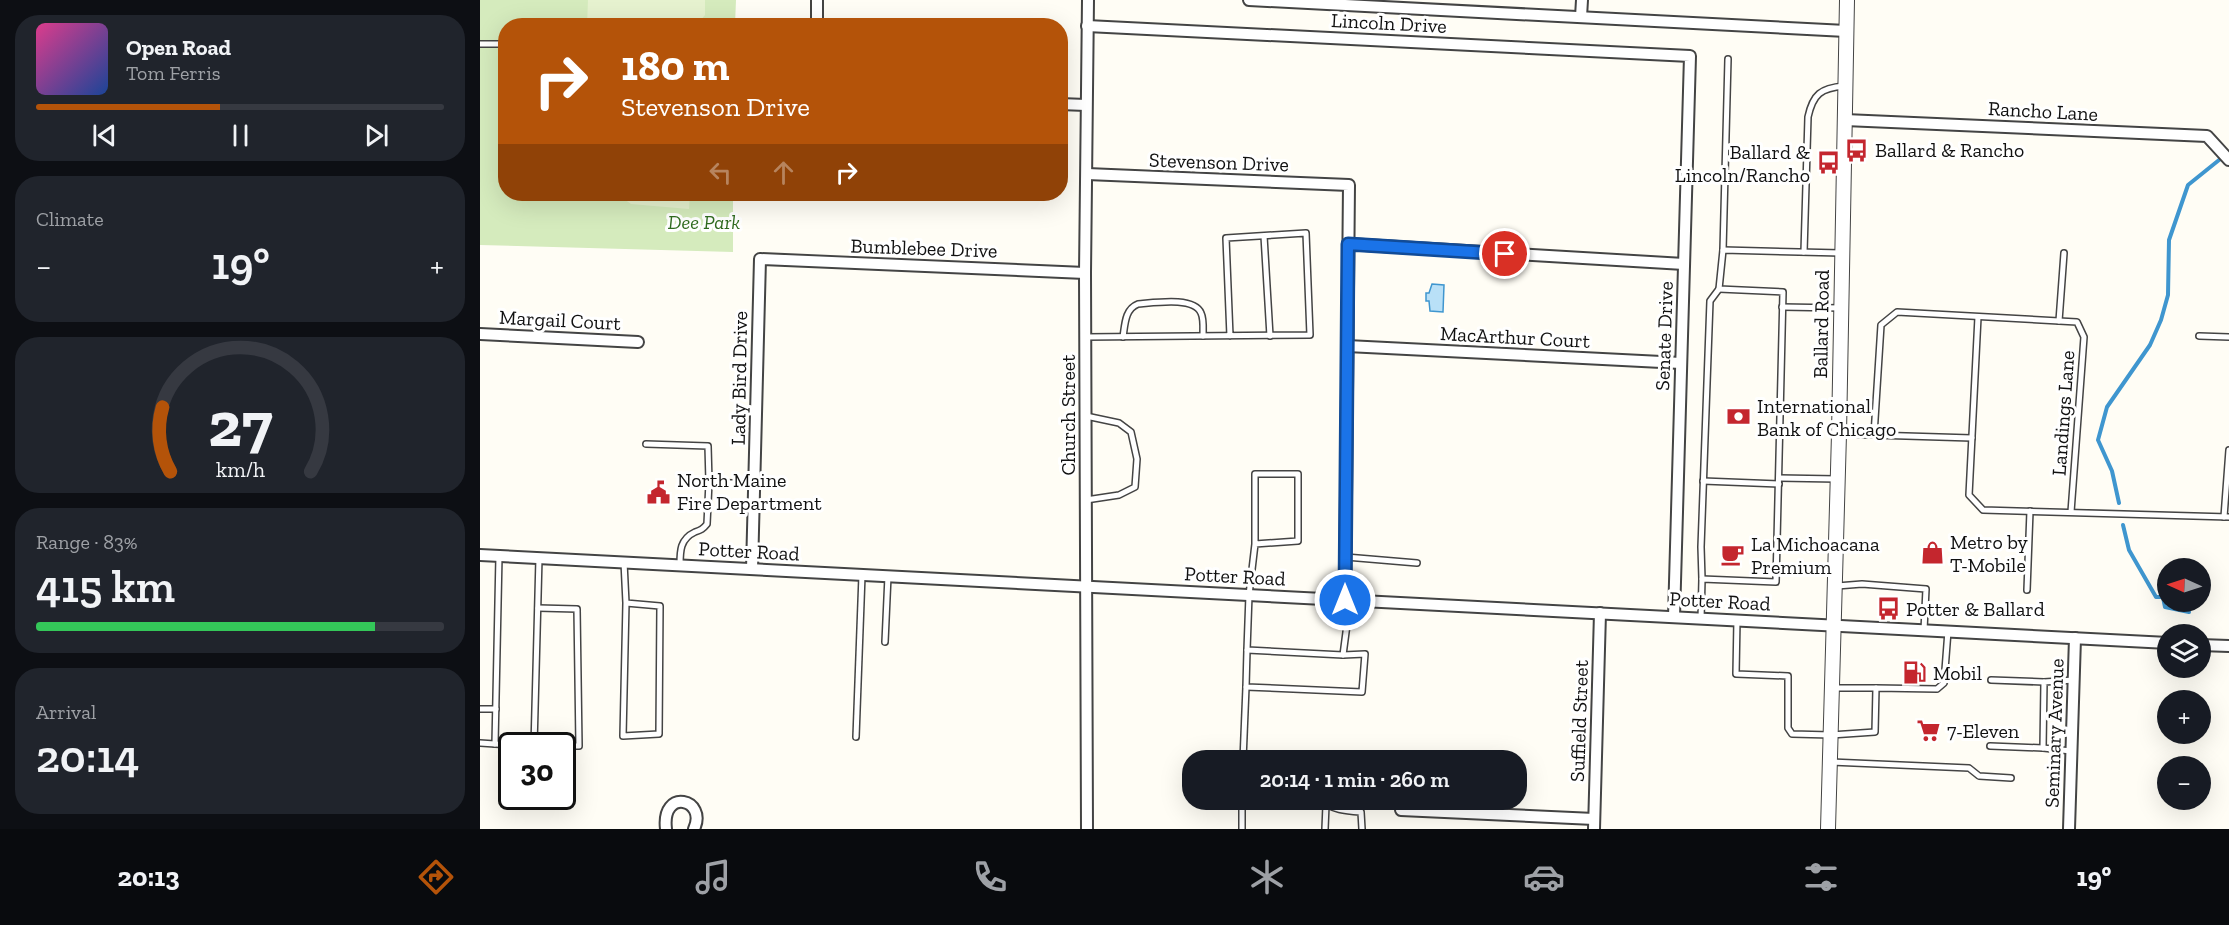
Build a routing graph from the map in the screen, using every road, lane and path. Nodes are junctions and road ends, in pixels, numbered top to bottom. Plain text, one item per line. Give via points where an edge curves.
1 (817, 0) edge
2 (1088, 0) edge
3 (1249, 0) edge
4 (1582, 0) edge
5 (1847, 0) edge
6 (1344, 2) edge
7 (1581, 17) junction
8 (817, 18) edge
9 (1087, 26) junction
10 (1846, 31) junction
11 (480, 44) edge
12 (498, 44) edge
13 (1690, 56) joint
14 (1728, 59) dead end
15 (1846, 85) junction
16 (1068, 104) edge
17 (1086, 105) junction
18 (1845, 120) junction
19 (2225, 156) edge
20 (1087, 174) junction
21 (1264, 236) junction
22 (1348, 244) junction
23 (1723, 250) junction
24 (1804, 252) junction
25 (1842, 253) junction
26 (2064, 254) dead end
27 (760, 259) joint
28 (1684, 264) junction
29 (1085, 273) junction
30 (1719, 289) junction
31 (1782, 307) junction
32 (1841, 308) junction
33 (1978, 317) junction
34 (2059, 321) junction
35 (480, 334) edge
36 (1203, 336) junction
37 (1230, 336) junction
38 (1270, 336) junction
39 (2199, 336) dead end
40 (1086, 337) junction
41 (1123, 337) junction
42 (2229, 337) edge
43 (638, 342) dead end
44 (1347, 346) junction
45 (1681, 363) junction
46 (1086, 416) junction
47 (1839, 434) junction
48 (1874, 435) junction
49 (1972, 438) junction
50 (646, 444) dead end
51 (2229, 450) edge
52 (1838, 478) junction
53 (1703, 481) junction
54 (1779, 481) junction
55 (709, 482) junction
56 (754, 484) junction
57 (1086, 500) junction
58 (2030, 511) junction
59 (2071, 512) junction
60 (2227, 517) edge
61 (1255, 544) junction
62 (480, 555) edge
63 (500, 556) junction
64 (1346, 556) junction
65 (539, 558) junction
66 (624, 562) junction
67 (1417, 563) dead end
68 (680, 565) junction
69 (752, 569) junction
70 (862, 575) junction
71 (888, 576) junction
72 (1702, 579) junction
73 (1086, 586) junction
74 (1835, 586) junction
75 (2027, 590) dead end
76 (1250, 595) junction
77 (1345, 600) junction
78 (1364, 601) junction
79 (626, 603) junction
80 (538, 608) junction
81 (1600, 613) junction
82 (1674, 617) junction
83 (1701, 619) junction
84 (1737, 620) junction
85 (1834, 625) junction
86 (1924, 630) junction
87 (1947, 631) junction
88 (2075, 638) junction
89 (885, 642) dead end
90 (2157, 642) edge
91 (2211, 645) edge
92 (2229, 646) edge
93 (1247, 650) junction
94 (1343, 655) junction
95 (1991, 680) dead end
96 (2074, 680) junction
97 (2044, 682) junction
98 (1246, 687) junction
99 (1832, 688) junction
100 (1876, 688) junction
101 (480, 709) edge
102 (496, 709) junction
103 (534, 732) edge
104 (1830, 735) junction
105 (856, 737) dead end
106 (480, 743) edge
107 (495, 744) junction
108 (498, 744) edge
109 (576, 746) edge
110 (1990, 746) dead end
111 (2043, 748) junction
112 (1243, 750) edge
113 (2071, 751) junction
114 (1830, 761) junction
115 (2011, 778) dead end
116 (1242, 810) edge
117 (1326, 810) edge
118 (1343, 810) edge
119 (1401, 810) dead end
120 (1594, 824) edge
121 (666, 829) edge
122 (694, 829) edge
123 (1087, 829) edge
124 (1242, 829) edge
125 (1325, 829) edge
126 (1362, 829) edge
127 (1828, 829) edge
128 (2069, 829) edge

1 - 8 street
2 - 9 street, Church Street
3 - 6 street, Lincoln Drive
4 - 7 street
5 - 10 street, Ballard Road
6 - 7 street, Lincoln Drive
7 - 10 street, Lincoln Drive
9 - 13 street, Lincoln Drive
9 - 17 street, Church Street
10 - 15 street, Ballard Road
11 - 12 lane
13 - 28 street, Senate Drive
14 - 23 lane
15 - 18 street, Ballard Road
15 - 24 lane via 1819,92 1811,104
16 - 17 street
17 - 20 street, Church Street
18 - 19 street, Rancho Lane via 2207,136
18 - 25 street, Ballard Road
20 - 22 street, Stevenson Drive via 1349,185
20 - 29 street, Church Street
21 - 37 lane via 1227,238
21 - 38 lane
21 - 38 lane via 1306,233 1310,335
22 - 28 street
22 - 44 street
23 - 24 lane
23 - 30 lane
24 - 25 lane
25 - 32 street, Ballard Road
26 - 34 lane
27 - 29 street, Bumblebee Drive
27 - 56 street, Lady Bird Drive
28 - 45 street, Senate Drive
29 - 40 street, Church Street
30 - 31 lane via 1783,292
30 - 53 lane via 1710,301
31 - 32 lane
31 - 54 lane
32 - 47 street, Ballard Road
33 - 34 lane, Landings Lane
33 - 48 lane, Landings Lane via 1897,312 1881,325
33 - 49 lane
34 - 59 lane, Landings Lane via 2077,322 2084,337
35 - 43 street, Margail Court
36 - 37 lane
36 - 41 lane
36 - 41 lane via 1199,308 1180,302 1132,306
37 - 38 lane
39 - 42 lane
40 - 41 lane
40 - 46 street, Church Street
44 - 45 street, MacArthur Court
44 - 64 street
45 - 82 street, Senate Drive
46 - 57 street, Church Street
46 - 57 lane via 1119,423 1131,432 1137,459 1135,487 1119,495
47 - 48 lane
47 - 52 street, Ballard Road
48 - 49 lane
49 - 58 lane via 1969,495 1983,510
50 - 55 lane via 708,446
51 - 60 lane
52 - 54 lane
52 - 74 street, Ballard Road
53 - 54 lane
53 - 72 lane
54 - 72 lane via 1776,582
55 - 56 lane
55 - 68 lane via 707,524 682,543
56 - 69 street, Lady Bird Drive
57 - 73 street, Church Street
58 - 59 lane
58 - 75 lane
59 - 60 lane
61 - 61 lane via 1255,474 1298,474 1298,541
61 - 76 lane
62 - 63 street, Potter Road
63 - 65 street, Potter Road
63 - 102 lane
64 - 67 lane
64 - 77 street
65 - 66 street, Potter Road
65 - 80 lane
66 - 68 street, Potter Road
66 - 79 lane
68 - 69 street, Potter Road
69 - 70 street, Potter Road
70 - 71 street, Potter Road
70 - 105 lane
71 - 73 street, Potter Road
71 - 89 lane
72 - 83 lane
73 - 76 street, Potter Road
73 - 123 street, Church Street
74 - 85 street, Ballard Road
74 - 86 lane via 1926,589
76 - 77 street, Potter Road
76 - 93 lane
77 - 78 street, Potter Road
78 - 81 street, Potter Road
78 - 94 lane via 1348,617
79 - 79 lane via 623,736 659,734 660,606
80 - 103 lane
80 - 109 lane via 577,609
81 - 82 street, Potter Road
81 - 120 street, Suffield Street
82 - 83 street, Potter Road
83 - 84 street, Potter Road
84 - 85 street, Potter Road
84 - 104 lane via 1736,674 1788,676 1788,728 1792,734
85 - 86 street, Potter Road
85 - 99 street, Ballard Road
86 - 87 street, Potter Road
87 - 88 street, Potter Road
87 - 100 lane via 1944,683 1937,689
88 - 90 street, Potter Road
88 - 96 street, Seminary Avenue
91 - 92 street
93 - 94 lane
93 - 98 lane
94 - 98 lane via 1365,654 1362,692
95 - 97 lane
96 - 97 lane
96 - 113 street, Seminary Avenue
97 - 111 lane
98 - 112 lane
99 - 100 lane
99 - 104 street, Ballard Road
100 - 104 lane via 1875,732
101 - 102 lane
102 - 107 lane
104 - 114 street, Ballard Road
106 - 107 lane
107 - 108 lane
110 - 111 lane
111 - 113 lane
113 - 128 street, Seminary Avenue
114 - 115 lane via 1969,768 1979,776
114 - 127 street, Ballard Road
116 - 124 lane
117 - 125 lane
118 - 126 lane via 1361,812
119 - 120 street
121 - 122 street via 668,808 685,801 696,814

